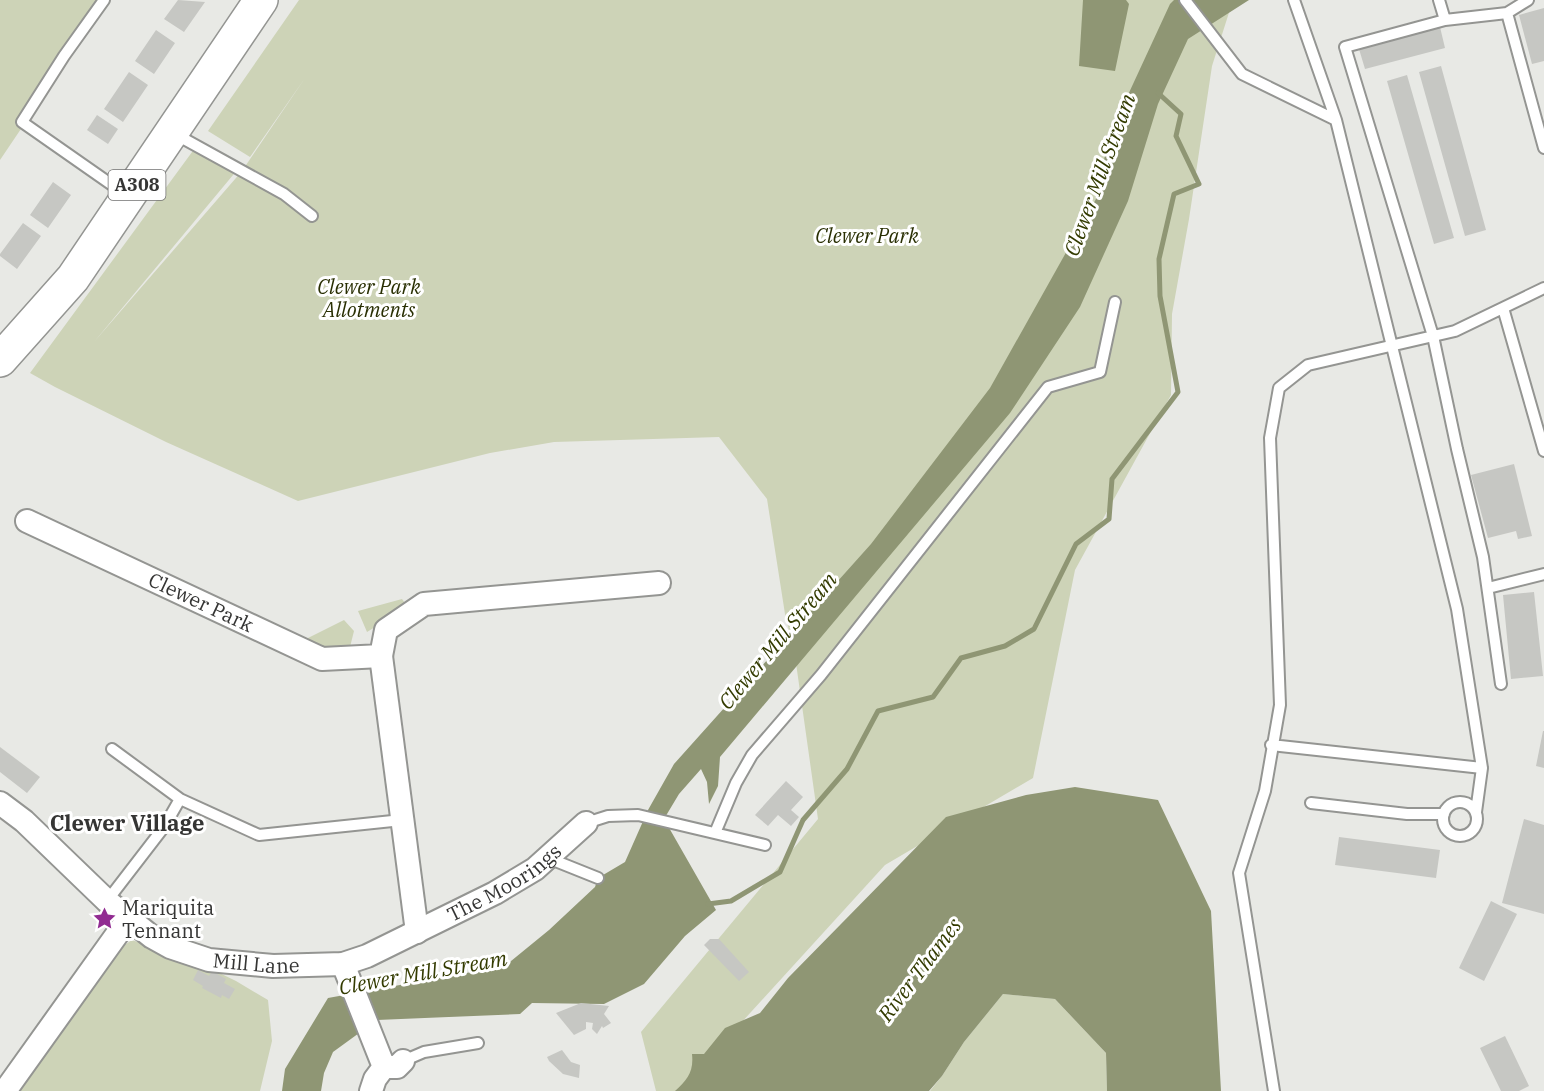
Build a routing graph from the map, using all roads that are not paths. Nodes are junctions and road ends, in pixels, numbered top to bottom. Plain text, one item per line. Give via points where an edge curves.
1 (104, 0) edge
2 (261, 0) edge
3 (1185, 0) edge
4 (1294, 0) edge
5 (1439, 0) edge
6 (1528, 0) edge
7 (1507, 13) junction
8 (1445, 20) junction
9 (1336, 120) junction
10 (172, 132) junction
11 (1544, 148) edge
12 (127, 199) junction
13 (312, 216) dead end
14 (1544, 288) edge
15 (1115, 302) dead end
16 (1503, 308) junction
17 (1433, 336) junction
18 (1392, 346) junction
19 (2, 355) edge
20 (1544, 451) edge
21 (27, 520) dead end
22 (1544, 574) edge
23 (659, 583) dead end
24 (1488, 588) junction
25 (381, 656) junction
26 (1501, 684) dead end
27 (1271, 745) junction
28 (112, 749) dead end
29 (1482, 768) junction
30 (180, 799) junction
31 (0, 803) edge
32 (1311, 803) dead end
33 (1476, 812) junction
34 (1444, 814) junction
35 (402, 820) junction
36 (586, 823) joint
37 (715, 833) junction
38 (765, 845) dead end
39 (548, 858) junction
40 (598, 878) dead end
41 (107, 901) junction
42 (128, 919) junction
43 (417, 932) junction
44 (347, 973) junction
45 (478, 1043) dead end
46 (394, 1064) junction
47 (5, 1091) edge
48 (371, 1091) edge
49 (1274, 1091) edge

1 - 12 lane via 22,122
2 - 10 main road, A308
3 - 9 lane via 1242,74
4 - 9 lane
5 - 8 lane
6 - 7 lane
7 - 8 lane
7 - 11 lane
8 - 17 lane via 1345,47
9 - 18 lane
10 - 12 main road, A308
10 - 13 lane via 284,194
12 - 19 main road, A308 via 73,278
14 - 16 lane
15 - 37 lane via 1100,372 1048,387 821,675 752,755
16 - 17 lane via 1455,331
16 - 20 lane
17 - 18 lane
17 - 24 lane
18 - 27 lane via 1308,365 1279,388 1270,438 1280,705
18 - 29 lane via 1457,609
21 - 25 street, Clewer Park via 322,659
22 - 24 lane
23 - 25 street via 424,604 386,630
24 - 26 lane
25 - 35 street
27 - 29 lane
27 - 49 lane via 1265,791 1239,873
28 - 30 lane
29 - 33 lane
30 - 35 lane via 259,835
30 - 41 lane via 164,827
31 - 41 street, Mill Lane
32 - 34 lane via 1407,814
33 - 34 lane via 1461,801
33 - 34 lane via 1473,830 1459,835 1447,830
35 - 43 street
36 - 37 lane via 608,816 639,815
36 - 39 street, The Moorings
37 - 38 lane
39 - 40 lane
39 - 43 street, The Moorings via 495,893
41 - 42 street, Mill Lane
42 - 44 street, Mill Lane via 170,947 209,960
42 - 47 street
43 - 44 street, Mill Lane via 367,956
44 - 46 street via 369,1032
45 - 46 lane via 424,1052
46 - 48 street via 375,1079

